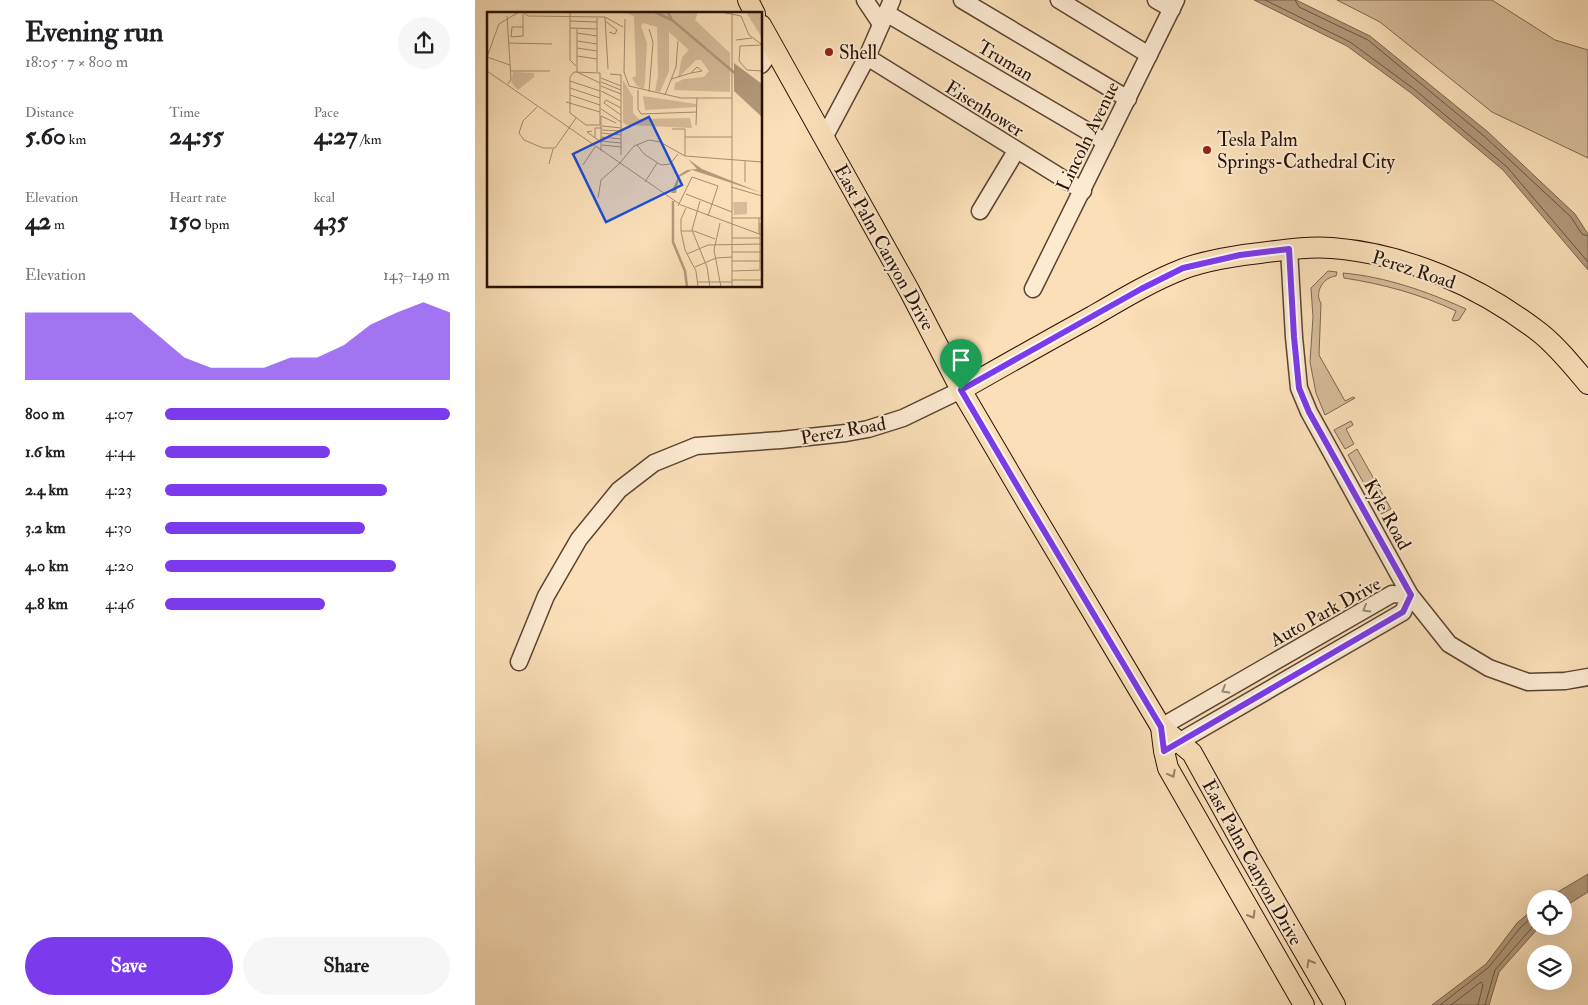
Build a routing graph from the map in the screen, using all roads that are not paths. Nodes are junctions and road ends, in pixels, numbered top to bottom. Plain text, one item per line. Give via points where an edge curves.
1 (748, 0) edge
2 (865, 0) edge
3 (961, 0) edge
4 (1059, 0) edge
5 (1156, 0) edge
6 (1174, 5) edge
7 (754, 12) edge
8 (886, 12) edge
9 (763, 32) edge
10 (768, 50) edge
11 (1149, 55) junction
12 (867, 57) junction
13 (1128, 99) junction
14 (825, 136) junction
15 (1106, 142) junction
16 (1016, 151) junction
17 (1083, 191) junction
18 (980, 211) dead end
19 (1289, 249) junction
20 (1033, 289) dead end
21 (1588, 384) edge
22 (961, 390) junction
23 (1411, 595) junction
24 (519, 662) dead end
25 (1588, 677) edge
26 (1161, 727) junction
27 (1171, 746) junction
28 (1303, 1005) edge
29 (1335, 1005) edge

1 - 7 main road
2 - 8 street
3 - 13 street
4 - 11 street
5 - 6 street
6 - 11 street, Lincoln Avenue
8 - 12 street
8 - 15 street, Truman
9 - 10 main road, East Palm Canyon Drive
10 - 14 main road, East Palm Canyon Drive
11 - 13 street, Lincoln Avenue
12 - 14 street
12 - 16 street, Eisenhower
13 - 15 street, Lincoln Avenue
14 - 22 main road, East Palm Canyon Drive
15 - 17 street, Lincoln Avenue
16 - 17 street, Eisenhower
16 - 18 street
17 - 20 street, Lincoln Avenue
19 - 21 main road, Perez Road via 1331,248 1380,255 1458,282 1493,300 1540,333
19 - 22 main road, Perez Road via 1240,255 1183,268
19 - 23 street, Kyle Road via 1299,388 1309,412
22 - 24 street, Perez Road via 903,418 868,429 695,446 654,463 619,490 579,539 546,596
22 - 26 main road, East Palm Canyon Drive
23 - 25 street, Kyle Road via 1449,644 1489,668 1528,682
23 -> 26 street, Auto Park Drive via 1392,594
23 - 27 street, Auto Park Drive via 1403,612
26 - 27 main road, East Palm Canyon Drive
27 -> 28 main road, East Palm Canyon Drive via 1168,768
29 -> 27 main road, East Palm Canyon Drive via 1193,754

